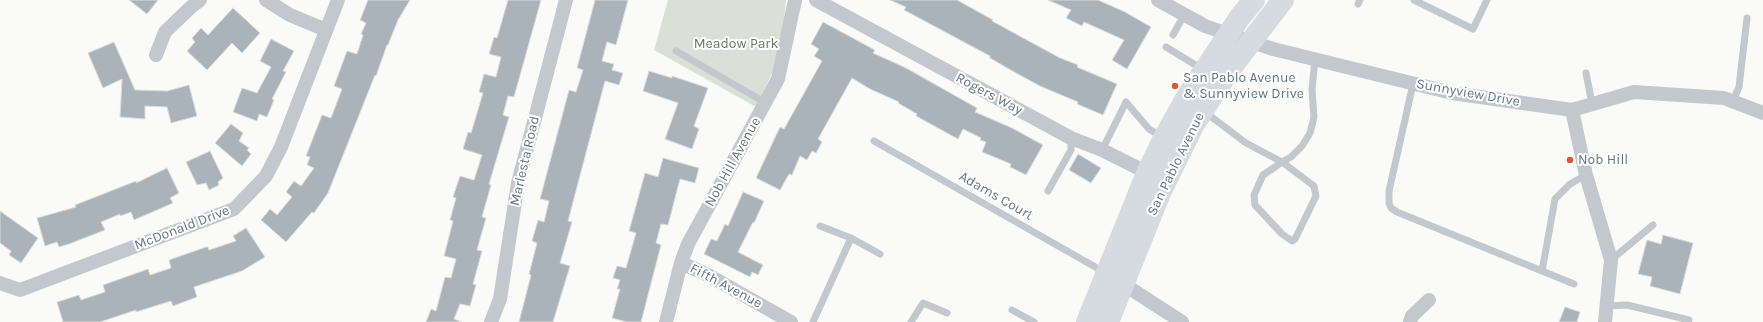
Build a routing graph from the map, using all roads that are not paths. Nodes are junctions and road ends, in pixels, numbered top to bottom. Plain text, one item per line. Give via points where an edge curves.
1 (200, 0) edge
2 (266, 0) edge
3 (338, 0) edge
4 (566, 0) edge
5 (795, 0) edge
6 (816, 0) edge
7 (1254, 0) edge
8 (1283, 0) edge
9 (1414, 0) edge
10 (1487, 0) edge
11 (1161, 1) edge
12 (1184, 15) junction
13 (1747, 18) dead end
14 (326, 30) junction
15 (1228, 34) junction
16 (1172, 35) dead end
17 (1250, 41) junction
18 (1166, 47) dead end
19 (676, 51) dead end
20 (156, 55) dead end
21 (1315, 59) junction
22 (1204, 70) junction
23 (1586, 73) dead end
24 (1413, 84) junction
25 (1733, 101) junction
26 (766, 103) junction
27 (1592, 104) junction
28 (1202, 110) junction
29 (1572, 110) junction
30 (1763, 113) edge
31 (1070, 138) junction
32 (1164, 138) junction
33 (874, 141) dead end
34 (1102, 150) junction
35 (1282, 162) junction
36 (1586, 175) junction
37 (1156, 177) junction
38 (1048, 191) dead end
39 (1653, 225) dead end
40 (820, 226) dead end
41 (851, 238) junction
42 (880, 254) dead end
43 (1611, 260) junction
44 (681, 263) junction
45 (1542, 271) junction
46 (1115, 278) junction
47 (0, 283) edge
48 (1574, 284) dead end
49 (1430, 300) dead end
50 (1607, 306) junction
51 (1012, 310) dead end
52 (947, 313) dead end
53 (1689, 320) dead end
54 (490, 322) edge
55 (666, 322) edge
56 (791, 322) edge
57 (813, 322) edge
58 (911, 322) edge
59 (1034, 322) edge
60 (1086, 322) edge
61 (1108, 322) edge
62 (1182, 322) edge
63 (1410, 322) edge
64 (1605, 322) edge

1 - 20 street via 165,32
2 - 14 street via 290,15
3 - 14 street, McDonald Drive
4 - 54 street, Marlesta Road via 518,183 500,299
5 - 26 street, Nob Hill Avenue via 778,79
6 - 31 street, Rogers Way
7 - 15 main road, San Pablo Avenue
8 - 17 main road, San Pablo Avenue
9 - 10 lane via 1473,29
11 - 12 street, Sunnyview Drive
12 - 15 street, Sunnyview Drive
12 - 16 lane
13 - 25 lane via 1739,86
14 - 47 street, McDonald Drive via 282,147 266,176 234,209 20,290
15 - 17 street, Sunnyview Drive
15 - 22 main road, San Pablo Avenue
17 - 21 street, Sunnyview Drive
17 - 28 main road, San Pablo Avenue
18 - 22 lane
19 - 26 lane
21 - 24 street, Sunnyview Drive
21 - 35 lane via 1312,90 1314,117 1310,133 1302,146
22 - 32 main road, San Pablo Avenue
23 - 27 lane
24 - 29 street, Sunnyview Drive via 1452,93
24 - 45 lane via 1389,191 1391,208
25 - 27 street, Sunnyview Drive via 1724,98 1634,92
25 - 30 street, Sunnyview Drive
26 - 44 street, Nob Hill Avenue via 688,244
27 - 29 street, Sunnyview Drive
28 - 35 lane via 1246,143
28 - 37 main road, San Pablo Avenue via 1186,139
29 - 36 street
31 - 34 street, Rogers Way
31 - 38 lane via 1071,150
32 - 34 lane via 1149,129 1126,102
32 - 37 main road, San Pablo Avenue
33 - 46 lane, Adams Court
34 - 37 street, Rogers Way
35 - 35 lane via 1263,175 1254,195 1256,205 1282,234 1292,241 1316,192 1314,186
36 - 43 street
36 - 45 lane via 1570,184 1555,199
37 - 46 main road, San Pablo Avenue
39 - 43 lane
40 - 41 lane
41 - 42 lane
41 - 57 lane
43 - 50 street
44 - 55 street, Nob Hill Avenue
44 - 56 street, Fifth Avenue via 708,275
45 - 48 lane
46 - 60 main road, San Pablo Avenue
46 - 61 main road, San Pablo Avenue
46 - 62 street
49 - 63 street via 1412,316
50 - 53 lane via 1627,305
50 - 64 street
51 - 59 lane
52 - 58 lane via 923,303

